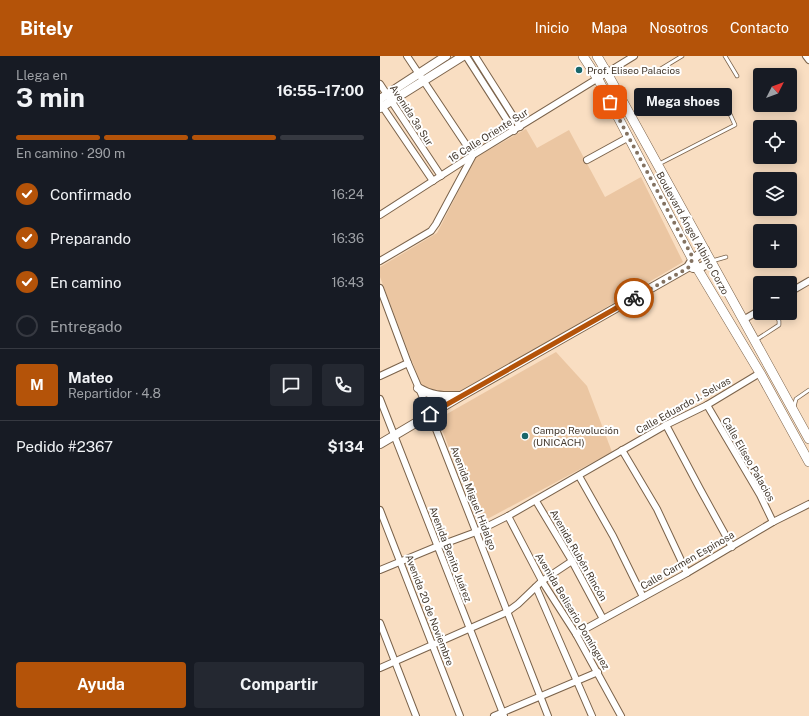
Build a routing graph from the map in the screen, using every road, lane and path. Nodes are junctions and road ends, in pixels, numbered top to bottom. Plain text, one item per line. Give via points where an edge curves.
1 (407, 56) edge
2 (446, 56) edge
3 (463, 56) edge
4 (466, 56) edge
5 (476, 56) edge
6 (583, 56) edge
7 (596, 56) edge
8 (634, 56) edge
9 (682, 56) edge
10 (725, 56) edge
11 (806, 56) edge
12 (809, 60) edge
13 (659, 70) dead end
14 (607, 73) junction
15 (418, 74) junction
16 (737, 76) dead end
17 (598, 79) junction
18 (423, 82) junction
19 (380, 84) edge
20 (723, 99) dead end
21 (383, 102) edge
22 (408, 127) junction
23 (517, 129) junction
24 (400, 133) junction
25 (629, 137) junction
26 (473, 155) junction
27 (587, 160) dead end
28 (658, 164) junction
29 (441, 176) junction
30 (433, 181) junction
31 (380, 215) edge
32 (705, 250) junction
33 (726, 257) dead end
34 (693, 258) junction
35 (380, 261) edge
36 (711, 262) junction
37 (692, 268) junction
38 (809, 281) edge
39 (380, 288) edge
40 (797, 288) edge
41 (753, 314) edge
42 (744, 320) junction
43 (779, 320) edge
44 (755, 340) junction
45 (408, 363) junction
46 (760, 373) junction
47 (380, 376) edge
48 (418, 388) junction
49 (809, 390) edge
50 (461, 396) junction
51 (380, 399) edge
52 (707, 405) junction
53 (793, 410) junction
54 (430, 414) junction
55 (786, 420) junction
56 (666, 425) junction
57 (394, 435) junction
58 (809, 439) edge
59 (380, 444) edge
60 (622, 450) junction
61 (809, 462) edge
62 (579, 476) junction
63 (536, 501) junction
64 (809, 504) edge
65 (380, 510) edge
66 (508, 516) junction
67 (773, 522) junction
68 (476, 532) junction
69 (438, 546) junction
70 (732, 547) junction
71 (400, 561) junction
72 (572, 561) junction
73 (380, 570) edge
74 (687, 573) junction
75 (542, 581) junction
76 (536, 587) junction
77 (643, 597) junction
78 (507, 612) junction
79 (603, 619) junction
80 (380, 623) edge
81 (470, 629) junction
82 (576, 634) junction
83 (432, 645) junction
84 (395, 661) junction
85 (380, 668) edge
86 (598, 672) junction
87 (578, 682) junction
88 (541, 697) junction
89 (503, 714) edge
90 (416, 716) edge
91 (460, 716) edge
92 (494, 716) edge
93 (548, 716) edge
94 (592, 716) edge
95 (621, 716) edge

1 - 15 street
2 - 15 street
3 - 18 street
4 - 23 street
5 - 23 street
6 - 17 main road, Boulevard Ángel Albino Corzo
7 - 14 main road, Boulevard Ángel Albino Corzo
8 - 14 street, 16 Calle Oriente Sur
9 - 13 lane
10 - 16 lane
11 - 12 street
14 - 17 street, 16 Calle Oriente Sur
14 - 28 main road, Boulevard Ángel Albino Corzo
15 - 18 street
15 - 21 street
17 - 23 street, 16 Calle Oriente Sur
17 - 25 main road, Boulevard Ángel Albino Corzo
18 - 21 street
18 - 26 street
19 - 21 street, Avenida 3a Sur
20 - 28 lane via 735,125
21 - 22 street, Avenida 3a Sur
21 - 24 street, Avenida 3a Sur
22 - 24 street
22 - 29 street, Avenida 3a Sur
23 - 26 street, 16 Calle Oriente Sur
24 - 30 street, Avenida 3a Sur
25 - 27 street
25 - 34 main road, Boulevard Ángel Albino Corzo
26 - 29 street, 16 Calle Oriente Sur
26 - 35 street via 431,230
28 - 32 main road, Boulevard Ángel Albino Corzo
29 - 30 street, 16 Calle Oriente Sur
30 - 31 street, 16 Calle Oriente Sur
32 - 34 street
32 - 36 main road, Boulevard Ángel Albino Corzo
33 - 36 lane
34 - 37 main road, Boulevard Ángel Albino Corzo
36 - 37 street
36 - 42 main road, Boulevard Ángel Albino Corzo
37 - 46 main road, Boulevard Ángel Albino Corzo
37 - 50 street
38 - 40 street
39 - 45 street, Avenida Miguel Hidalgo
41 - 42 street
42 - 44 main road, Boulevard Ángel Albino Corzo
43 - 44 lane via 779,325
44 - 53 main road, Boulevard Ángel Albino Corzo
45 - 47 street
45 - 48 street, Avenida Miguel Hidalgo
46 - 52 street, Calle Eduardo J. Selvas
46 - 55 main road, Boulevard Ángel Albino Corzo
48 - 50 street via 435,396
48 - 54 street, Avenida Miguel Hidalgo
49 - 53 lane via 796,399
50 - 54 street
51 - 57 street, Avenida Benito Juárez
52 - 56 street, Calle Eduardo J. Selvas
52 - 67 street, Calle Elíseo Palacios
53 - 55 lane
53 - 58 main road, Boulevard Ángel Albino Corzo
54 - 57 street
54 - 68 street, Avenida Miguel Hidalgo
55 - 61 main road, Boulevard Ángel Albino Corzo
56 - 60 street, Calle Eduardo J. Selvas
56 - 70 street
57 - 59 street
57 - 69 street, Avenida Benito Juárez
60 - 62 street, Calle Eduardo J. Selvas
60 - 74 street via 657,509
62 - 63 street, Calle Eduardo J. Selvas
62 - 77 street via 613,536
63 - 66 street, Calle Eduardo J. Selvas
63 - 72 street, Avenida Rubén Rincón
64 - 67 street, Calle Carmen Espinosa
65 - 71 street, Avenida 20 de Noviembre
66 - 68 street, Calle Eduardo J. Selvas
66 - 75 street, Avenida Belisario Domínguez
67 - 70 street, Calle Carmen Espinosa
68 - 69 street, Calle Eduardo J. Selvas
68 - 78 street, Avenida Miguel Hidalgo
69 - 71 street, Calle Eduardo J. Selvas
69 - 81 street, Avenida Benito Juárez
70 - 74 street, Calle Carmen Espinosa
71 - 73 street, Calle Eduardo J. Selvas
71 - 83 street, Avenida 20 de Noviembre
72 - 75 street
72 - 79 street, Avenida Rubén Rincón
74 - 77 street, Calle Carmen Espinosa
75 - 76 street
75 - 82 street, Avenida Belisario Domínguez
76 - 78 street
76 - 87 street
77 - 79 street, Calle Carmen Espinosa
78 - 81 street
78 - 88 street, Avenida Miguel Hidalgo
79 - 82 street, Calle Carmen Espinosa
80 - 84 street
81 - 83 street
81 - 89 street, Avenida Benito Juárez
82 - 86 street, Avenida Belisario Domínguez
83 - 84 street
83 - 91 street, Avenida 20 de Noviembre
84 - 85 street
84 - 90 street
86 - 87 street
86 - 95 street, Avenida Belisario Domínguez
87 - 88 street
87 - 94 street
88 - 89 street
88 - 93 street, Avenida Miguel Hidalgo
89 - 92 street

